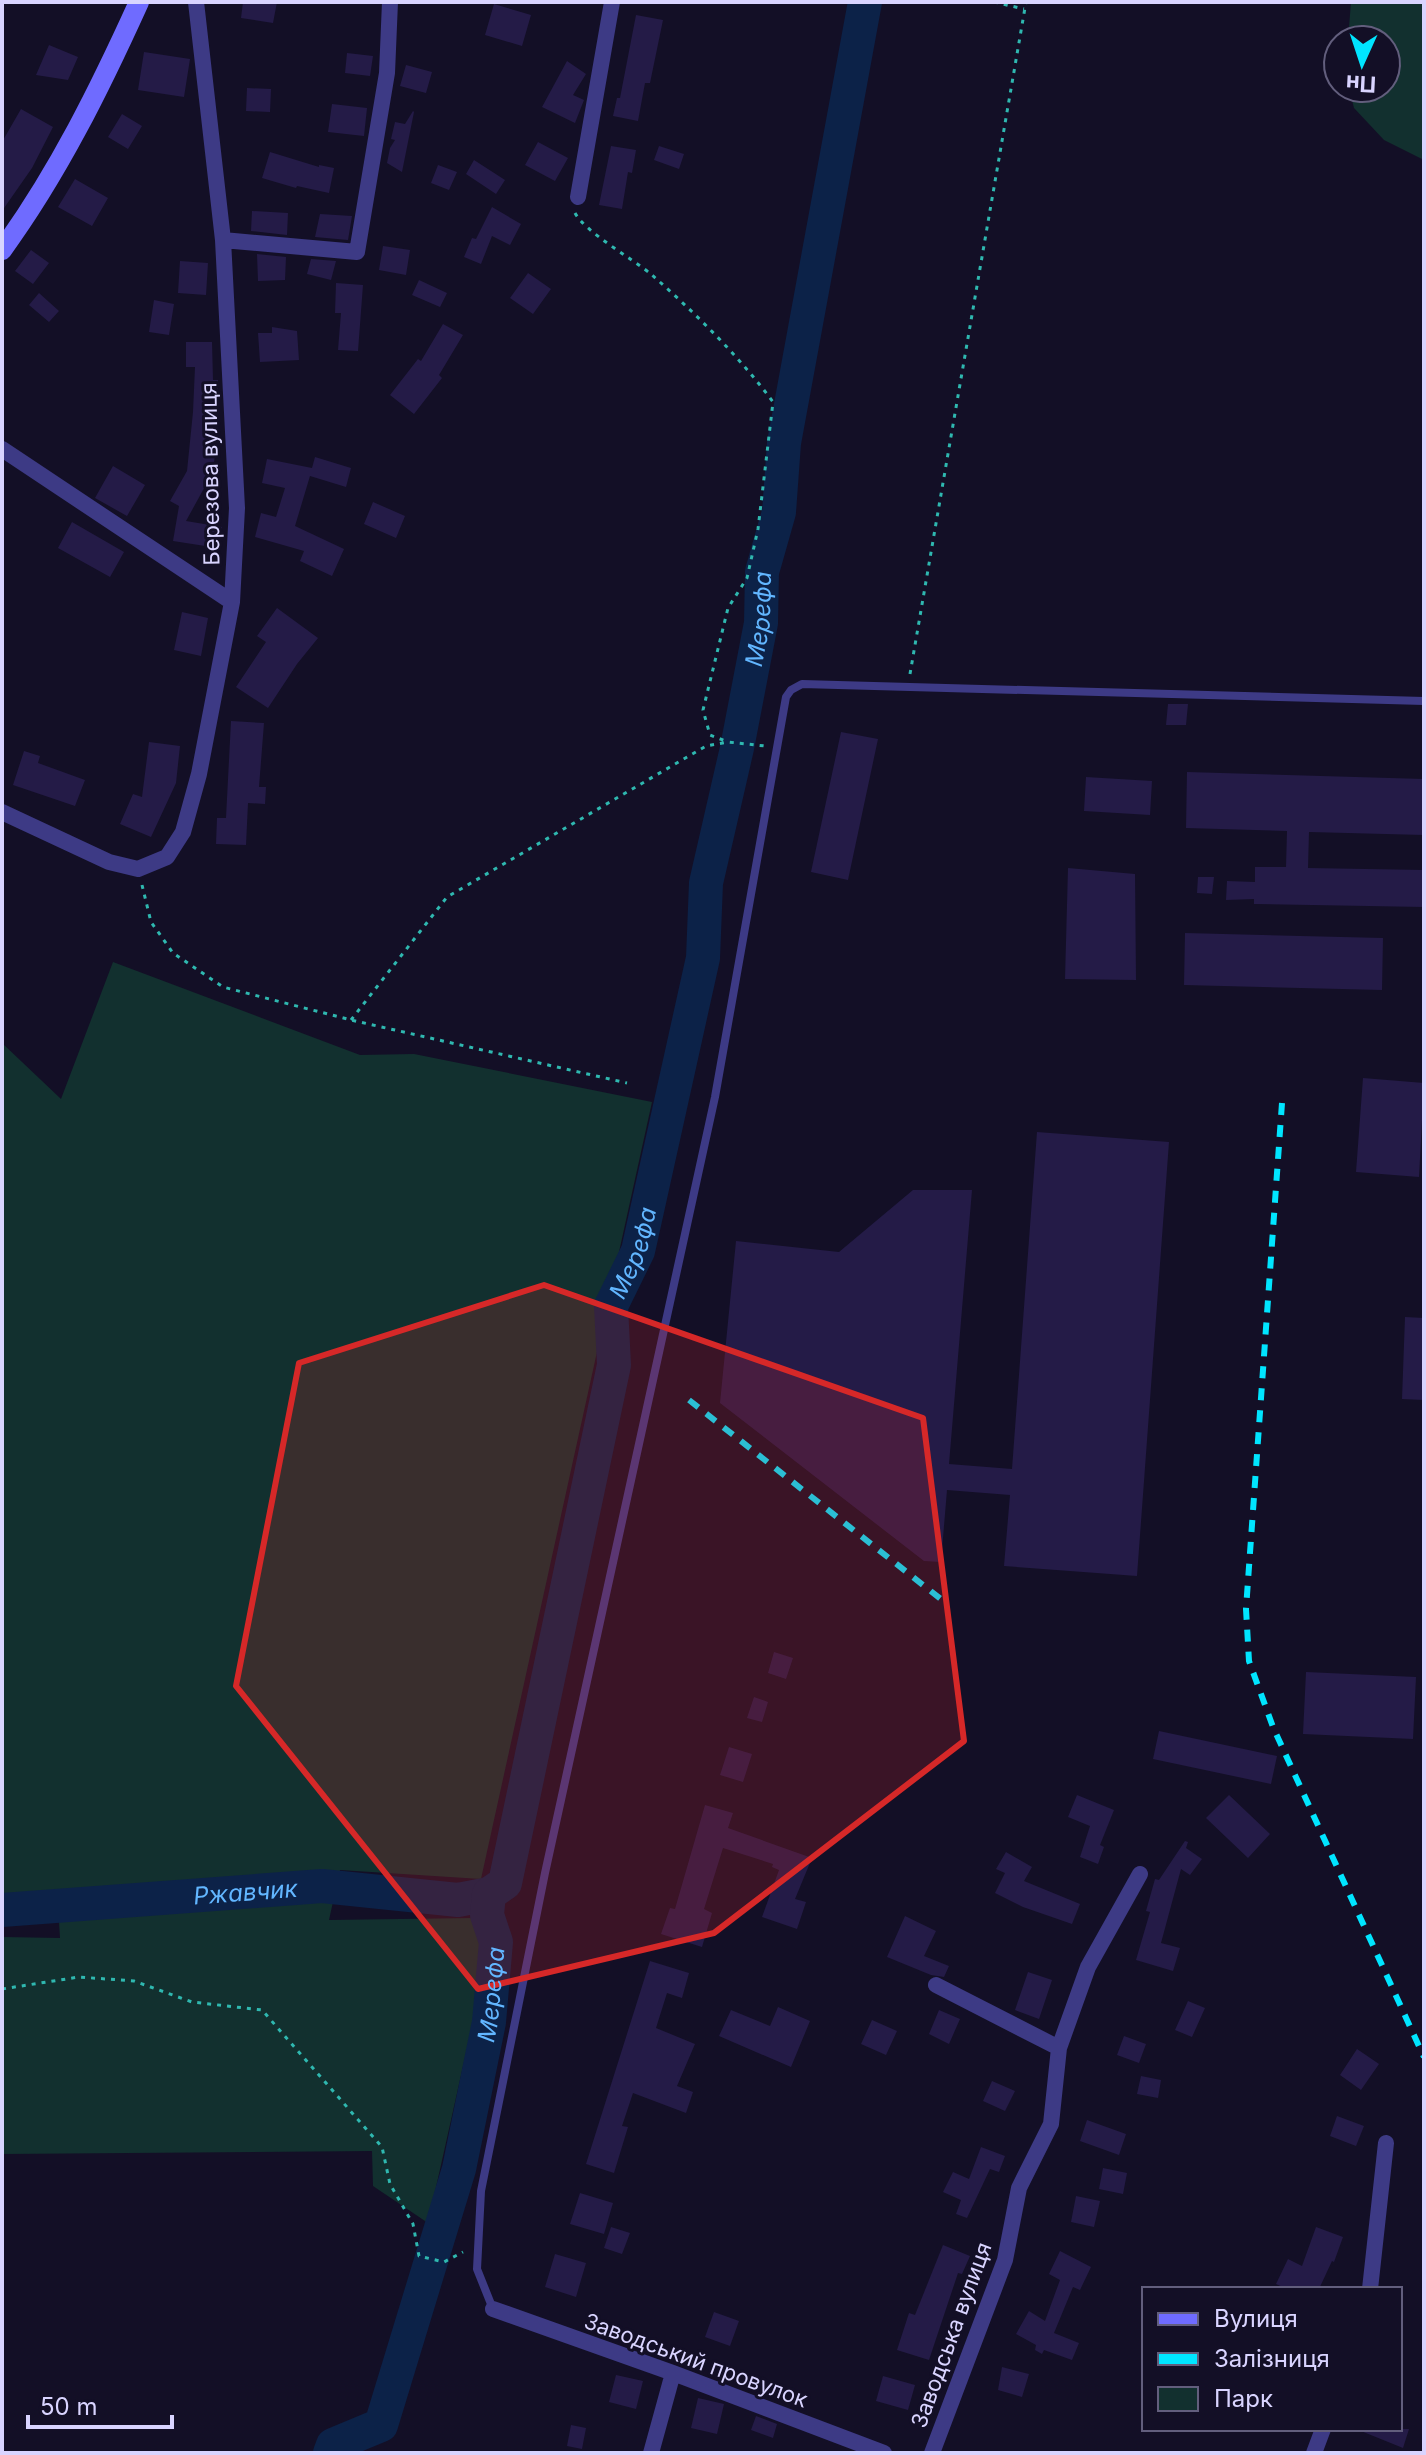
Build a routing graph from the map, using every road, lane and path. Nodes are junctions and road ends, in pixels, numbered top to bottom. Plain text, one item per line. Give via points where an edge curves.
1 (139, 2) edge
2 (196, 2) edge
3 (390, 2) edge
4 (612, 2) edge
5 (994, 2) edge
6 (1026, 2) edge
7 (1024, 9) junction
8 (578, 197) joint
9 (223, 240) junction
10 (2, 250) edge
11 (2, 449) edge
12 (232, 602) junction
13 (908, 686) junction
14 (1424, 701) edge
15 (728, 742) junction
16 (748, 743) dead end
17 (2, 812) edge
18 (138, 869) junction
19 (351, 1020) junction
20 (627, 1083) dead end
21 (1140, 1874) dead end
22 (936, 1985) dead end
23 (2, 1989) edge
24 (1059, 2048) junction
25 (1386, 2143) dead end
26 (477, 2245) junction
27 (1370, 2287) edge
28 (493, 2309) joint
29 (673, 2373) junction
30 (1322, 2431) edge
31 (651, 2453) edge
32 (884, 2453) edge
33 (932, 2453) edge
34 (1314, 2453) edge

1 - 10 street via 37,202
2 - 9 street, Березова вулиця
3 - 9 street via 387,73 357,252
4 - 8 street
5 - 7 path
6 - 7 path
7 - 13 path
8 - 15 path via 575,216 651,275 749,370 773,402 747,578 728,608 703,710 710,735
9 - 12 street, Березова вулиця via 237,508
11 - 12 street
12 - 18 street, Березова вулиця via 183,832 167,857
13 - 14 lane
13 - 26 lane via 802,684 786,697 715,1097 541,1888 481,2191
15 - 16 path
15 - 19 path via 706,746 447,897
17 - 18 street via 109,862
18 - 19 path via 151,922 173,953 223,987
19 - 20 path
21 - 24 street, Заводська вулиця via 1088,1967
22 - 24 street
23 - 26 path via 79,1977 134,1981 192,2002 262,2010 382,2147 390,2184 413,2224 419,2256 444,2262
24 - 33 street, Заводська вулиця via 1051,2124 1019,2188 1005,2260
25 - 27 street
26 - 28 lane via 477,2269
28 - 29 street, Заводський провулок
29 - 31 street
29 - 32 street, Заводський провулок
30 - 34 street

